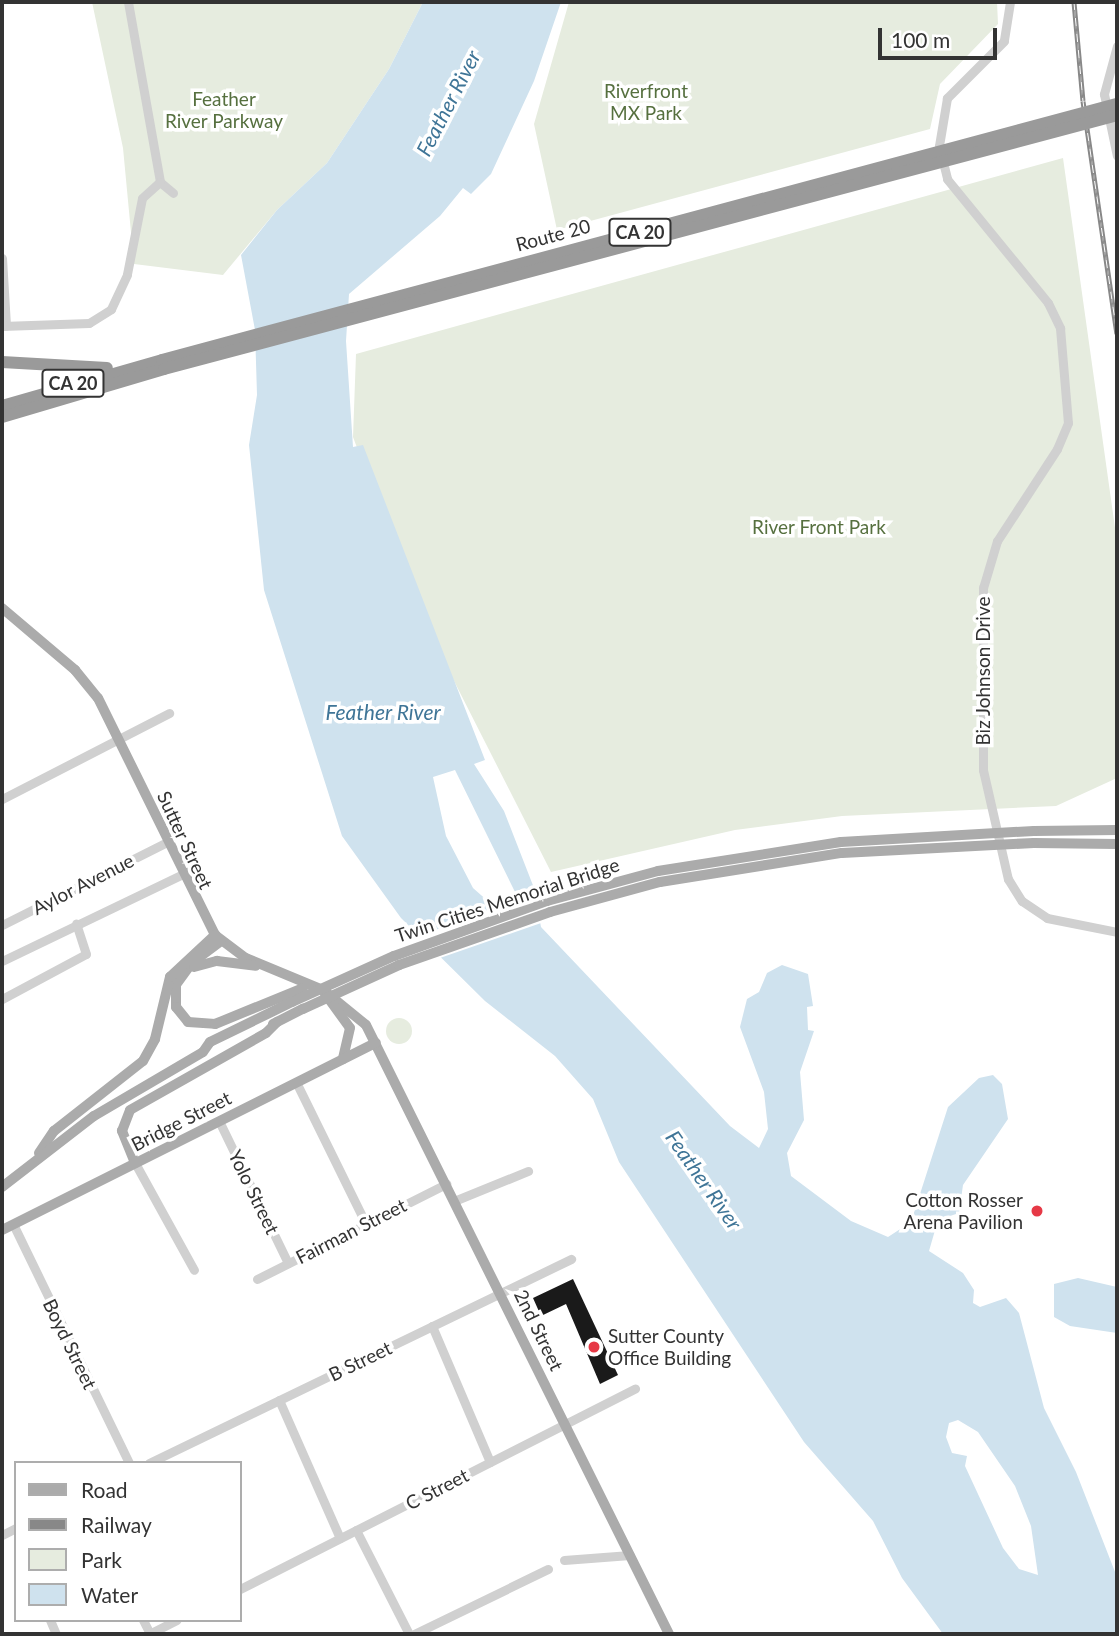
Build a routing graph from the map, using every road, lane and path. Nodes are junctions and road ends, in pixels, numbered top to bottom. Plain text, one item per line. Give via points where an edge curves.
1 (128, 2) edge
2 (1010, 2) edge
3 (1117, 46) edge
4 (1117, 104) edge
5 (1117, 115) edge
6 (1117, 156) edge
7 (160, 182) junction
8 (173, 192) dead end
9 (2, 258) edge
10 (4, 326) edge
11 (2, 362) edge
12 (146, 364) junction
13 (163, 364) junction
14 (2, 406) edge
15 (2, 417) edge
16 (2, 608) edge
17 (169, 713) dead end
18 (120, 738) junction
19 (2, 799) edge
20 (1117, 830) edge
21 (1034, 837) junction
22 (1117, 842) edge
23 (165, 843) junction
24 (181, 875) junction
25 (76, 923) junction
26 (2, 925) edge
27 (1117, 932) edge
28 (218, 938) junction
29 (2, 961) edge
30 (271, 967) junction
31 (188, 969) junction
32 (323, 990) junction
33 (2, 999) edge
34 (287, 999) junction
35 (277, 1022) junction
36 (376, 1042) junction
37 (203, 1052) junction
38 (343, 1059) junction
39 (296, 1082) junction
40 (219, 1121) junction
41 (34, 1161) junction
42 (135, 1163) junction
43 (528, 1171) dead end
44 (446, 1184) junction
45 (2, 1187) edge
46 (454, 1201) junction
47 (13, 1224) junction
48 (366, 1224) junction
49 (2, 1230) edge
50 (571, 1259) dead end
51 (288, 1263) junction
52 (194, 1270) dead end
53 (257, 1279) dead end
54 (501, 1293) junction
55 (432, 1326) junction
56 (635, 1390) dead end
57 (279, 1400) junction
58 (566, 1424) junction
59 (128, 1461) edge
60 (153, 1461) edge
61 (490, 1462) junction
62 (13, 1530) edge
63 (356, 1530) junction
64 (2, 1535) edge
65 (340, 1538) junction
66 (630, 1555) junction
67 (564, 1560) dead end
68 (548, 1569) dead end
69 (242, 1588) edge
70 (173, 1622) edge
71 (150, 1634) edge
72 (412, 1634) edge
73 (669, 1634) edge

1 - 7 street
2 - 27 street, Biz Johnson Drive via 1004,41 947,98 939,146 947,179 1048,303 1060,328 1068,423 1057,449 997,541 983,588 983,771 1008,879 1022,901 1047,918
3 - 6 street via 1104,94
4 - 13 highway, Route 20 / CA 20, bridge
5 - 13 highway, Route 20 / CA 20, bridge
7 - 8 street
7 - 10 street via 142,198 127,274 111,309 89,324
9 - 10 street
11 - 12 highway via 76,369
12 - 13 highway, CA 20
12 - 14 highway, CA 20
13 - 15 highway, CA 20
16 - 18 main road, Sutter Street via 75,670
17 - 18 street
18 - 19 street
18 - 23 main road, Sutter Street
20 - 21 main road, Twin Cities Memorial Bridge
21 - 22 main road, Twin Cities Memorial Bridge
21 - 34 main road, Twin Cities Memorial Bridge, bridge via 841,842 666,869 547,901
21 - 35 main road, Twin Cities Memorial Bridge, bridge via 831,854 644,885 399,965
23 - 24 main road, Sutter Street
23 - 26 street, Aylor Avenue
24 - 25 street
24 - 28 main road, Sutter Street
25 - 29 street
25 - 33 street via 86,954
28 - 30 main road
28 - 31 main road
28 - 41 main road via 172,974 155,1039 141,1064 54,1131
30 - 31 main road via 217,961
30 - 32 main road
31 - 34 main road via 178,980 175,1000 180,1014 195,1025 215,1024
32 - 36 main road via 356,1014
32 - 38 main road via 350,1028
34 - 37 main road via 210,1042
35 - 37 main road via 215,1052
35 - 42 main road via 266,1033 128,1112 122,1131
36 - 38 main road, Bridge Street
36 - 44 main road, 2nd Street
37 - 41 main road via 108,1107
38 - 39 main road, Bridge Street
39 - 40 main road, Bridge Street
39 - 48 street
40 - 42 main road, Bridge Street
40 - 51 street, Yolo Street
41 - 45 main road
42 - 47 main road, Bridge Street
42 - 52 street
43 - 46 street
44 - 46 main road, 2nd Street
44 - 48 street, Fairman Street
46 - 54 main road, 2nd Street
47 - 49 main road, Bridge Street
47 - 59 street, Boyd Street
48 - 51 street, Fairman Street
50 - 54 street, B Street
51 - 53 street, Fairman Street
54 - 55 street, B Street
54 - 58 main road, 2nd Street
55 - 57 street, B Street
55 - 61 street
56 - 58 street, C Street
57 - 60 street, B Street
57 - 65 street
58 - 61 street, C Street
58 - 66 main road, 2nd Street
61 - 63 street, C Street
62 - 64 street
63 - 65 street, C Street
63 - 72 street
65 - 69 street, C Street
66 - 67 street
66 - 73 main road, 2nd Street
68 - 72 street
70 - 71 street

